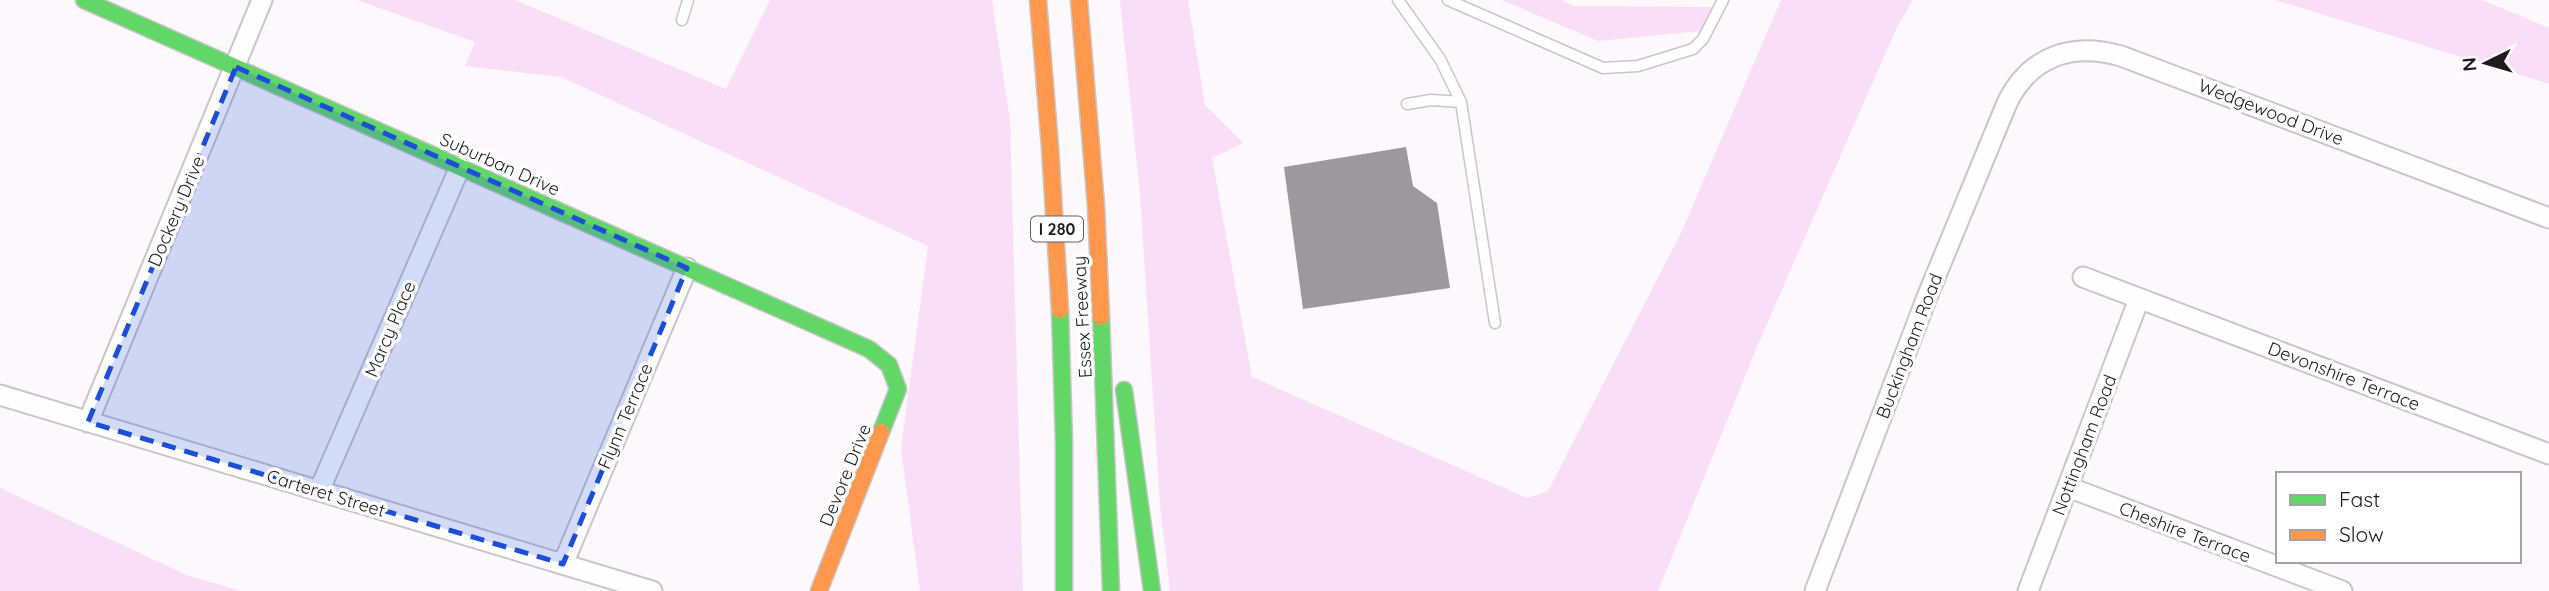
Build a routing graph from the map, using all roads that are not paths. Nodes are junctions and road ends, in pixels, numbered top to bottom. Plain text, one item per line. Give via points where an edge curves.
1 (84, 0) edge
2 (262, 0) edge
3 (688, 0) edge
4 (1038, 0) edge
5 (1079, 0) edge
6 (1398, 0) edge
7 (1448, 0) edge
8 (1723, 0) edge
9 (682, 20) dead end
10 (236, 67) junction
11 (1461, 102) junction
12 (2007, 103) joint
13 (1408, 104) dead end
14 (460, 167) junction
15 (1096, 206) junction
16 (2549, 218) edge
17 (687, 268) junction
18 (2083, 277) dead end
19 (2139, 299) junction
20 (1495, 323) dead end
21 (894, 371) joint
22 (0, 395) edge
23 (88, 422) junction
24 (2549, 454) edge
25 (2067, 487) junction
26 (319, 491) junction
27 (563, 564) junction
28 (652, 591) edge
29 (819, 591) edge
30 (1064, 591) edge
31 (1111, 591) edge
32 (1152, 591) edge
33 (1815, 591) edge
34 (2028, 591) edge
35 (2342, 591) edge

1 - 10 main road, Suburban Drive
2 - 10 street, Dockery Drive
3 - 9 lane
4 - 30 main road, Essex Freeway / I 280 via 1057,242
5 - 15 main road, Essex Freeway / I 280
6 - 11 lane via 1440,59
7 - 8 lane via 1603,68 1638,66 1693,49
10 - 14 main road, Suburban Drive
10 - 23 street, Dockery Drive
11 - 13 lane
11 - 20 lane
12 - 16 street, Wedgewood Drive via 2021,80 2050,58 2076,50 2104,51
12 - 33 street, Buckingham Road
14 - 17 main road, Suburban Drive
14 - 26 street, Marcy Place
15 - 31 main road, Essex Freeway / I 280
15 - 32 main road
17 - 21 main road, Suburban Drive via 869,349 886,358
17 - 27 street, Flynn Terrace
18 - 19 street, Devonshire Terrace
19 - 24 street, Devonshire Terrace
19 - 25 street, Nottingham Road
21 - 29 main road, Devore Drive via 898,389 889,416
22 - 23 street, Carteret Street
23 - 26 street, Carteret Street
25 - 34 street, Nottingham Road
25 - 35 street, Cheshire Terrace
26 - 27 street, Carteret Street
27 - 28 street, Carteret Street

